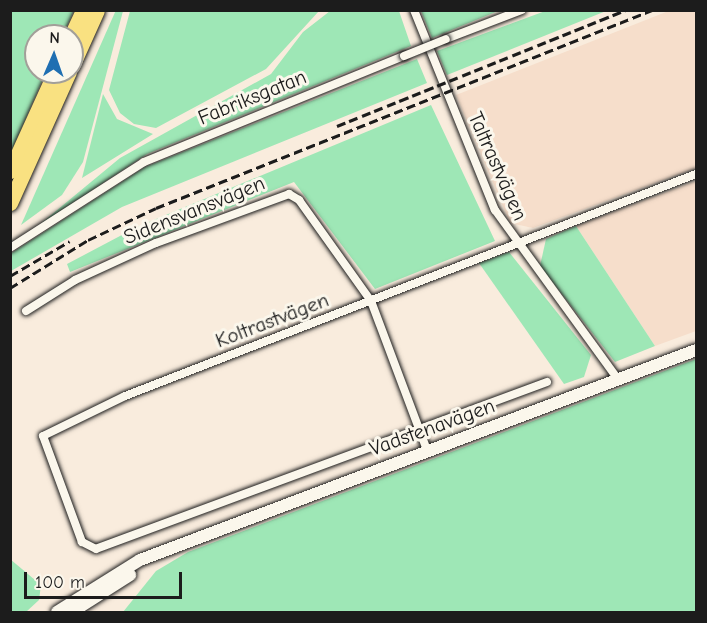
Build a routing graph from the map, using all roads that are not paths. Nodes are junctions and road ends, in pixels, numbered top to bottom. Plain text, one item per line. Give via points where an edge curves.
1 (82, 10) edge
2 (97, 10) edge
3 (414, 10) edge
4 (522, 10) edge
5 (76, 24) edge
6 (84, 39) edge
7 (50, 84) edge
8 (64, 84) edge
9 (10, 171) edge
10 (696, 174) edge
11 (10, 203) edge
12 (516, 244) junction
13 (10, 248) edge
14 (371, 301) junction
15 (26, 311) dead end
16 (696, 350) edge
17 (618, 380) junction
18 (547, 382) dead end
19 (419, 430) junction
20 (427, 450) junction
21 (183, 543) junction
22 (86, 546) joint
23 (57, 612) edge
24 (72, 612) edge

1 - 5 highway
2 - 6 highway
3 - 12 street, Taltrastvägen via 486,191
4 - 13 street, Fabriksgatan, bridge via 152,158
7 - 9 highway
8 - 11 highway
10 - 12 street, Koltrastvägen
12 - 14 street, Koltrastvägen
12 - 17 street, Taltrastvägen
14 - 15 street, Sidensvansvägen via 299,200 283,194 98,268
14 - 19 street, Sidensvansvägen
14 - 22 street, Koltrastvägen via 108,402 43,436
16 - 17 main road, Vadstenavägen
17 - 20 main road, Vadstenavägen
18 - 19 street, Vadstenavägen
19 - 20 street, Sidensvansvägen
19 - 22 street, Vadstenavägen via 104,547
20 - 21 main road, Vadstenavägen
21 - 23 main road, Vadstenavägen via 140,560
21 - 24 main road, Vadstenavägen

